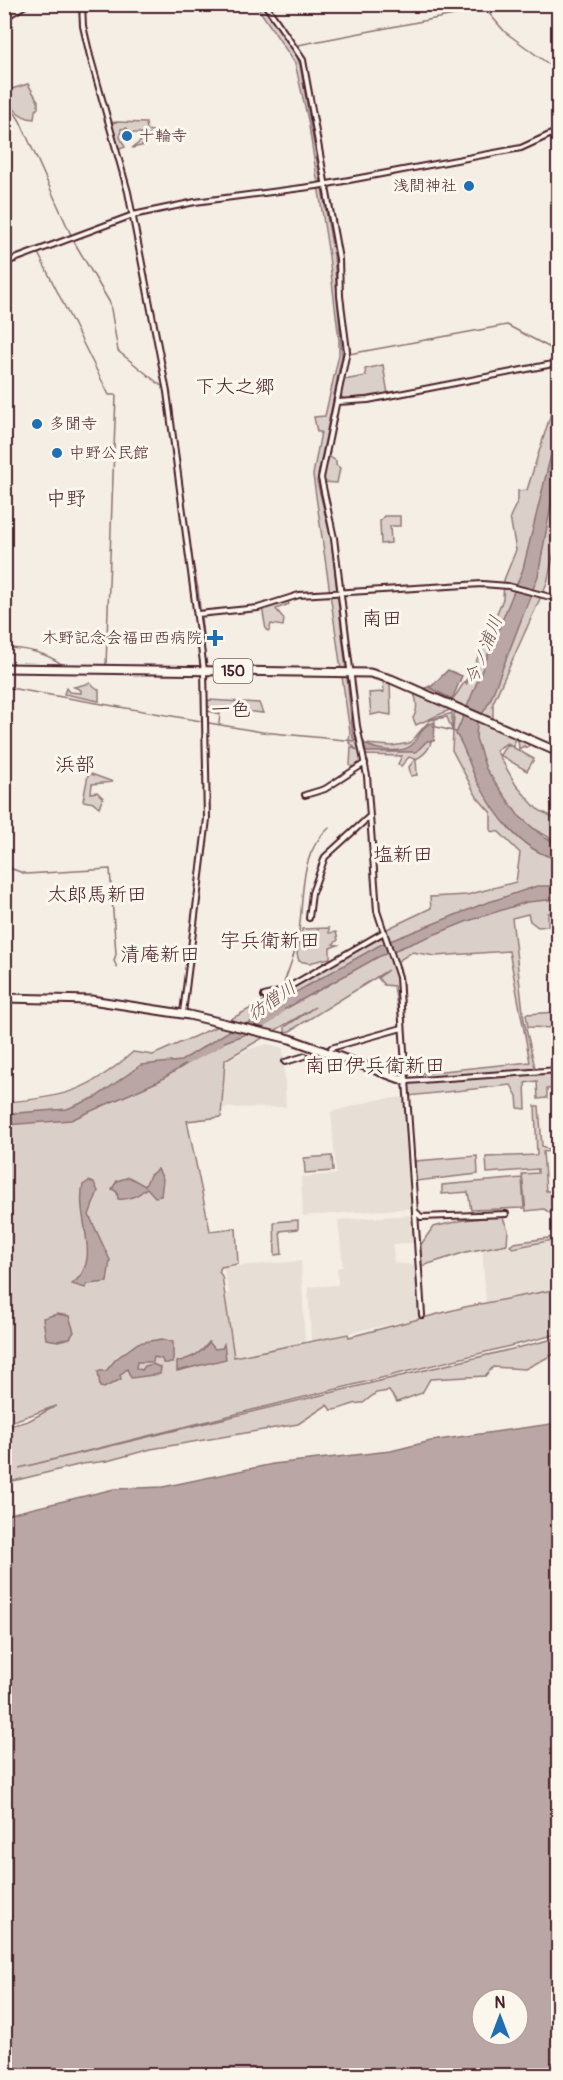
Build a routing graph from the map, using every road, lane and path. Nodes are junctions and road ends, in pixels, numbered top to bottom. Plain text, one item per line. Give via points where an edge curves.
1 (27, 4) edge
2 (82, 4) edge
3 (265, 4) edge
4 (21, 6) edge
5 (4, 18) edge
6 (558, 131) edge
7 (326, 184) junction
8 (133, 216) junction
9 (4, 263) edge
10 (558, 363) edge
11 (337, 402) junction
12 (341, 594) junction
13 (558, 599) edge
14 (198, 614) junction
15 (4, 668) edge
16 (204, 670) junction
17 (351, 672) junction
18 (558, 752) edge
19 (365, 763) junction
20 (304, 795) dead end
21 (370, 816) junction
22 (309, 918) dead end
23 (384, 934) junction
24 (264, 996) dead end
25 (4, 998) edge
26 (183, 1013) junction
27 (402, 1028) junction
28 (331, 1048) dead end
29 (305, 1056) dead end
30 (285, 1062) dead end
31 (558, 1070) edge
32 (406, 1081) junction
33 (416, 1212) junction
34 (506, 1214) dead end
35 (422, 1315) dead end

1 - 4 street
2 - 8 street via 84,34
3 - 7 street via 303,60
4 - 5 street
6 - 7 street via 524,147
7 - 8 street via 195,202
7 - 11 street via 339,259 347,343
8 - 9 street
8 - 14 street via 168,392
10 - 11 street via 379,398
11 - 12 street via 321,478
12 - 13 street via 482,584 508,586
12 - 14 street via 299,596 258,608
12 - 17 street
14 - 16 street
15 - 16 highway, 150
16 - 17 highway, 150
16 - 26 street via 207,819
17 - 18 highway, 150 via 389,678
17 - 19 street
19 - 20 street via 325,789
19 - 21 street
21 - 22 street via 325,857 312,893
21 - 23 street via 376,905
23 - 24 street via 282,991
23 - 27 street via 395,962
25 - 26 highway via 91,1000
26 - 32 highway via 273,1035
27 - 28 street
27 - 32 street
29 - 30 street
31 - 32 street
32 - 33 street
33 - 34 street via 422,1217
33 - 35 street

